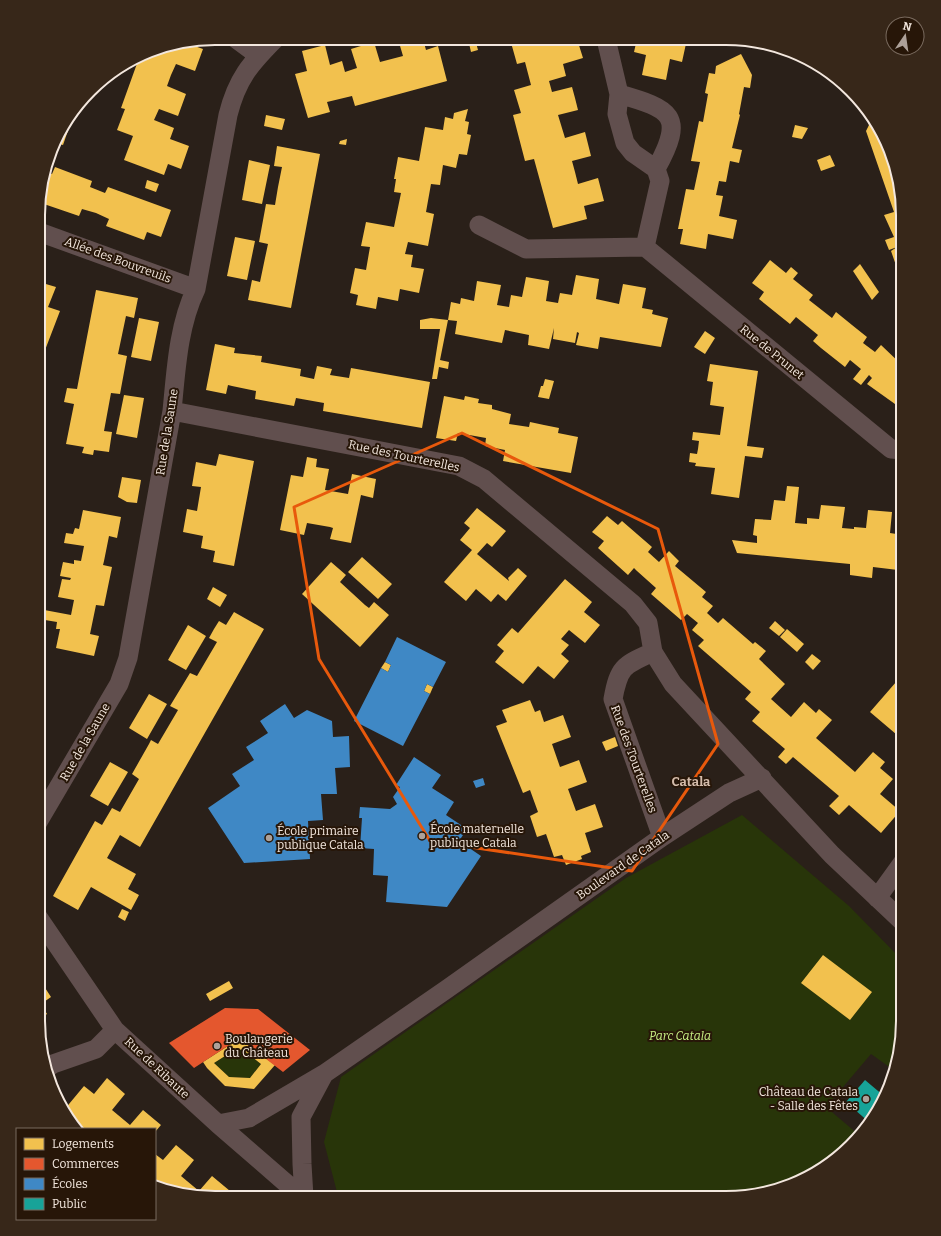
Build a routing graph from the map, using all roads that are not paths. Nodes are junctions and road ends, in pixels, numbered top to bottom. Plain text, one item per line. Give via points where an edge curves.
1 (244, 45) edge
2 (269, 45) edge
3 (607, 45) edge
4 (258, 55) junction
5 (619, 94) junction
6 (656, 169) junction
7 (479, 225) dead end
8 (45, 234) edge
9 (645, 247) junction
10 (196, 289) junction
11 (172, 411) junction
12 (896, 449) edge
13 (653, 652) junction
14 (762, 778) junction
15 (45, 810) edge
16 (662, 837) junction
17 (896, 872) edge
18 (877, 898) junction
19 (896, 916) edge
20 (45, 926) edge
21 (115, 1030) junction
22 (51, 1066) edge
23 (324, 1074) junction
24 (218, 1124) junction
25 (296, 1191) edge
26 (303, 1191) edge

1 - 4 street
2 - 4 street, Rue de la Saune
3 - 5 street
4 - 10 street, Rue de la Saune via 244,73 233,95
5 - 6 street via 618,114 625,143 633,153
5 - 6 street via 650,103 668,115 671,122 670,140
6 - 9 street via 660,181
7 - 9 street via 526,249
8 - 10 street, Allée des Bouvreuils
9 - 12 street, Rue de Prunet via 891,449
10 - 11 street, Rue de la Saune via 187,306
11 - 13 street, Rue des Tourterelles via 422,458 465,469 484,479 634,604 648,623
11 - 15 street, Rue de la Saune via 128,658 119,684
13 - 14 street, Rue des Tourterelles via 673,684
13 - 16 street, Rue des Tourterelles via 627,664 617,678 613,699
14 - 16 street, Boulevard de Catala via 729,793
14 - 18 street via 832,855
16 - 23 street, Boulevard de Catala
17 - 18 street
18 - 19 street
20 - 21 street, Rue de Ribaute
21 - 22 street via 96,1049
21 - 24 street, Rue de Ribaute
23 - 24 street, Boulevard de Catala via 249,1118
23 - 26 street, Boulevard de Catala via 302,1118
24 - 25 street, Rue de Ribaute

